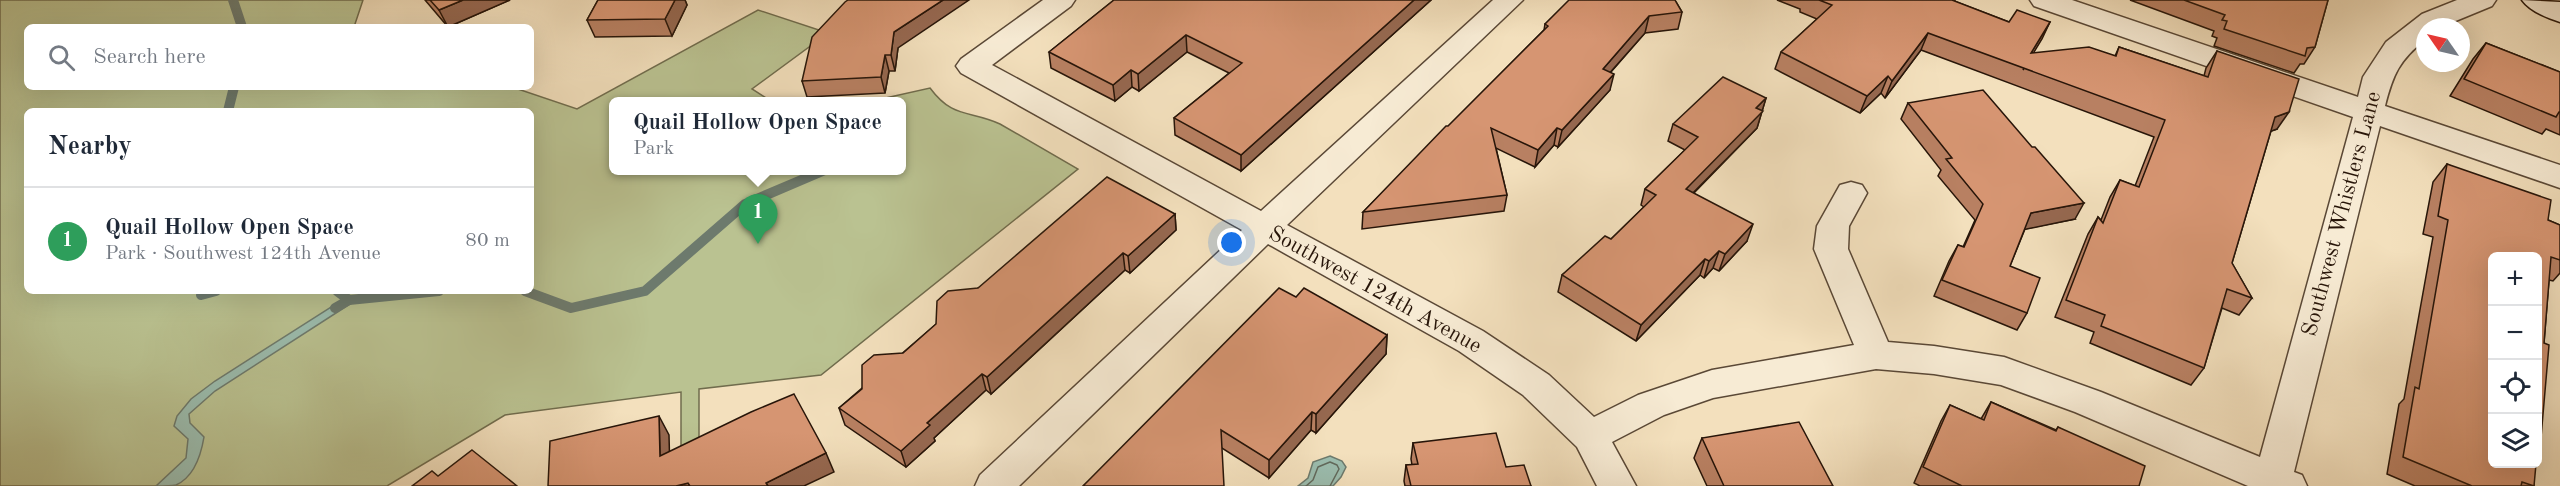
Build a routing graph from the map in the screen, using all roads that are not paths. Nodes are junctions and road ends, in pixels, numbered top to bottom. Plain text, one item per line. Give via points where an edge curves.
1 (1061, 0) edge
2 (1509, 0) edge
3 (2044, 0) edge
4 (2482, 0) edge
5 (2536, 0) edge
6 (2560, 13) edge
7 (2368, 112) junction
8 (2560, 177) edge
9 (1851, 193) dead end
10 (1264, 228) junction
11 (1876, 355) junction
12 (1590, 436) junction
13 (2280, 483) edge
14 (994, 486) edge
15 (1617, 486) edge

1 - 10 street, Southwest 124th Avenue via 970,66
2 - 10 street
3 - 7 street
4 - 7 street, Southwest Whistlers Lane via 2432,20 2396,48 2378,77
5 - 6 street
7 - 8 street
7 - 13 street, Southwest Whistlers Lane
9 - 11 street via 1833,226 1831,249
10 - 12 street, Southwest 124th Avenue via 1471,341 1536,385
10 - 14 street
11 - 12 street via 1712,384 1651,405
11 - 13 street via 2004,371
12 - 15 street, Southwest 124th Avenue

